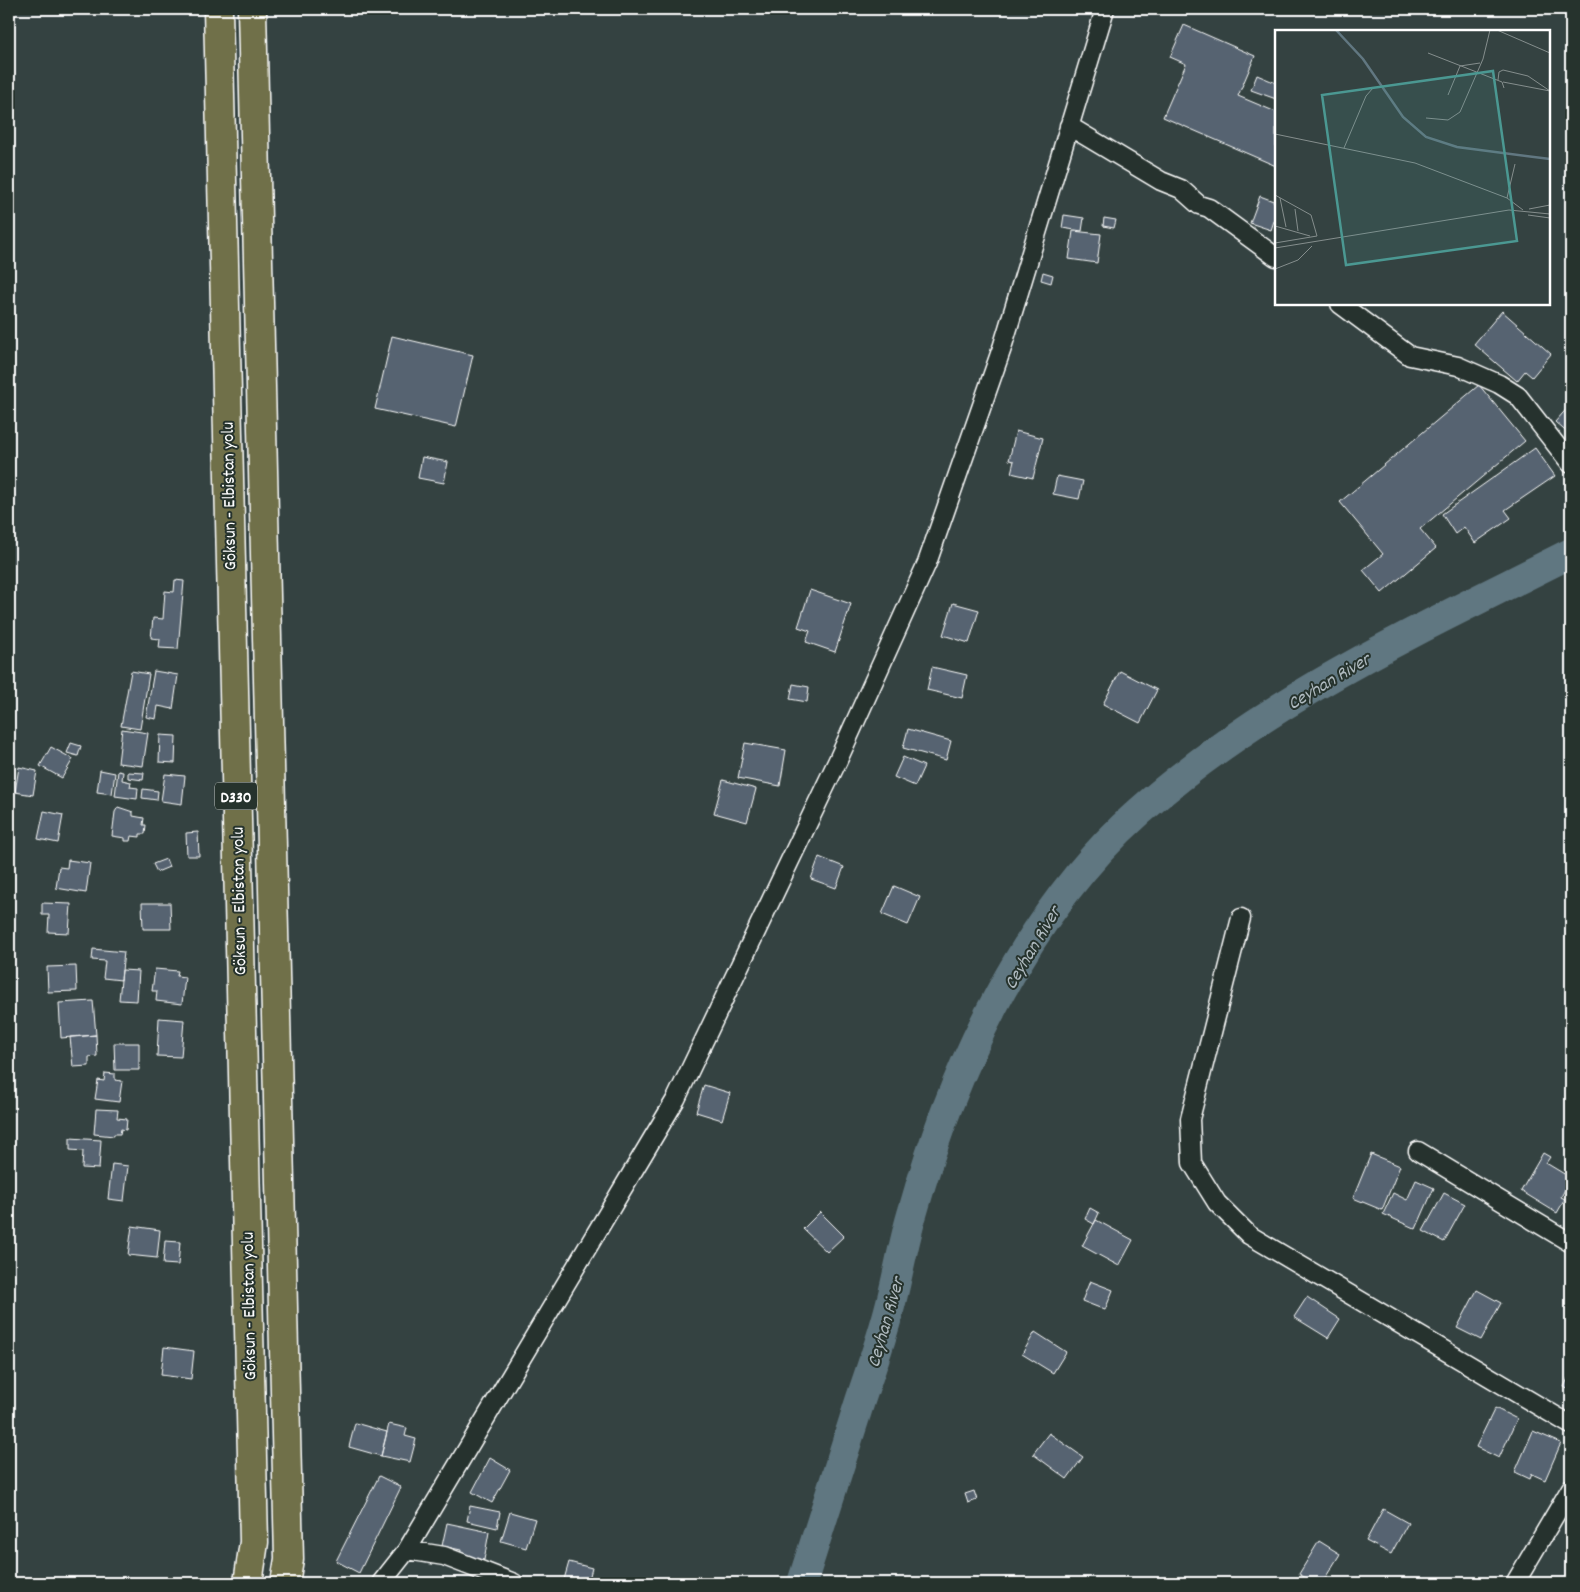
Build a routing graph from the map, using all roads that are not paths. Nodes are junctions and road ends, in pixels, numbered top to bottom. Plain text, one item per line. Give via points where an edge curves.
1 (218, 9) edge
2 (252, 9) edge
3 (1105, 9) edge
4 (1069, 126) junction
5 (1275, 256) edge
6 (1341, 305) edge
7 (1571, 464) edge
8 (1241, 918) dead end
9 (1418, 1151) dead end
10 (1571, 1243) edge
11 (1571, 1425) edge
12 (1571, 1488) edge
13 (406, 1550) junction
14 (248, 1583) edge
15 (285, 1583) edge
16 (381, 1583) edge
17 (514, 1583) edge
18 (1515, 1583) edge

1 - 14 highway, Göksun - Elbistan yolu / D330 via 254,1542
2 - 15 highway, Göksun - Elbistan yolu / D330 via 289,1558
3 - 4 street
4 - 5 street via 1181,190
4 - 13 street via 1002,348 927,563 838,760 676,1099
6 - 7 street via 1410,356 1458,366 1518,396
8 - 11 street via 1190,1119 1192,1163 1217,1202 1249,1235
9 - 10 street
12 - 18 street
13 - 16 street
13 - 17 street via 444,1556

